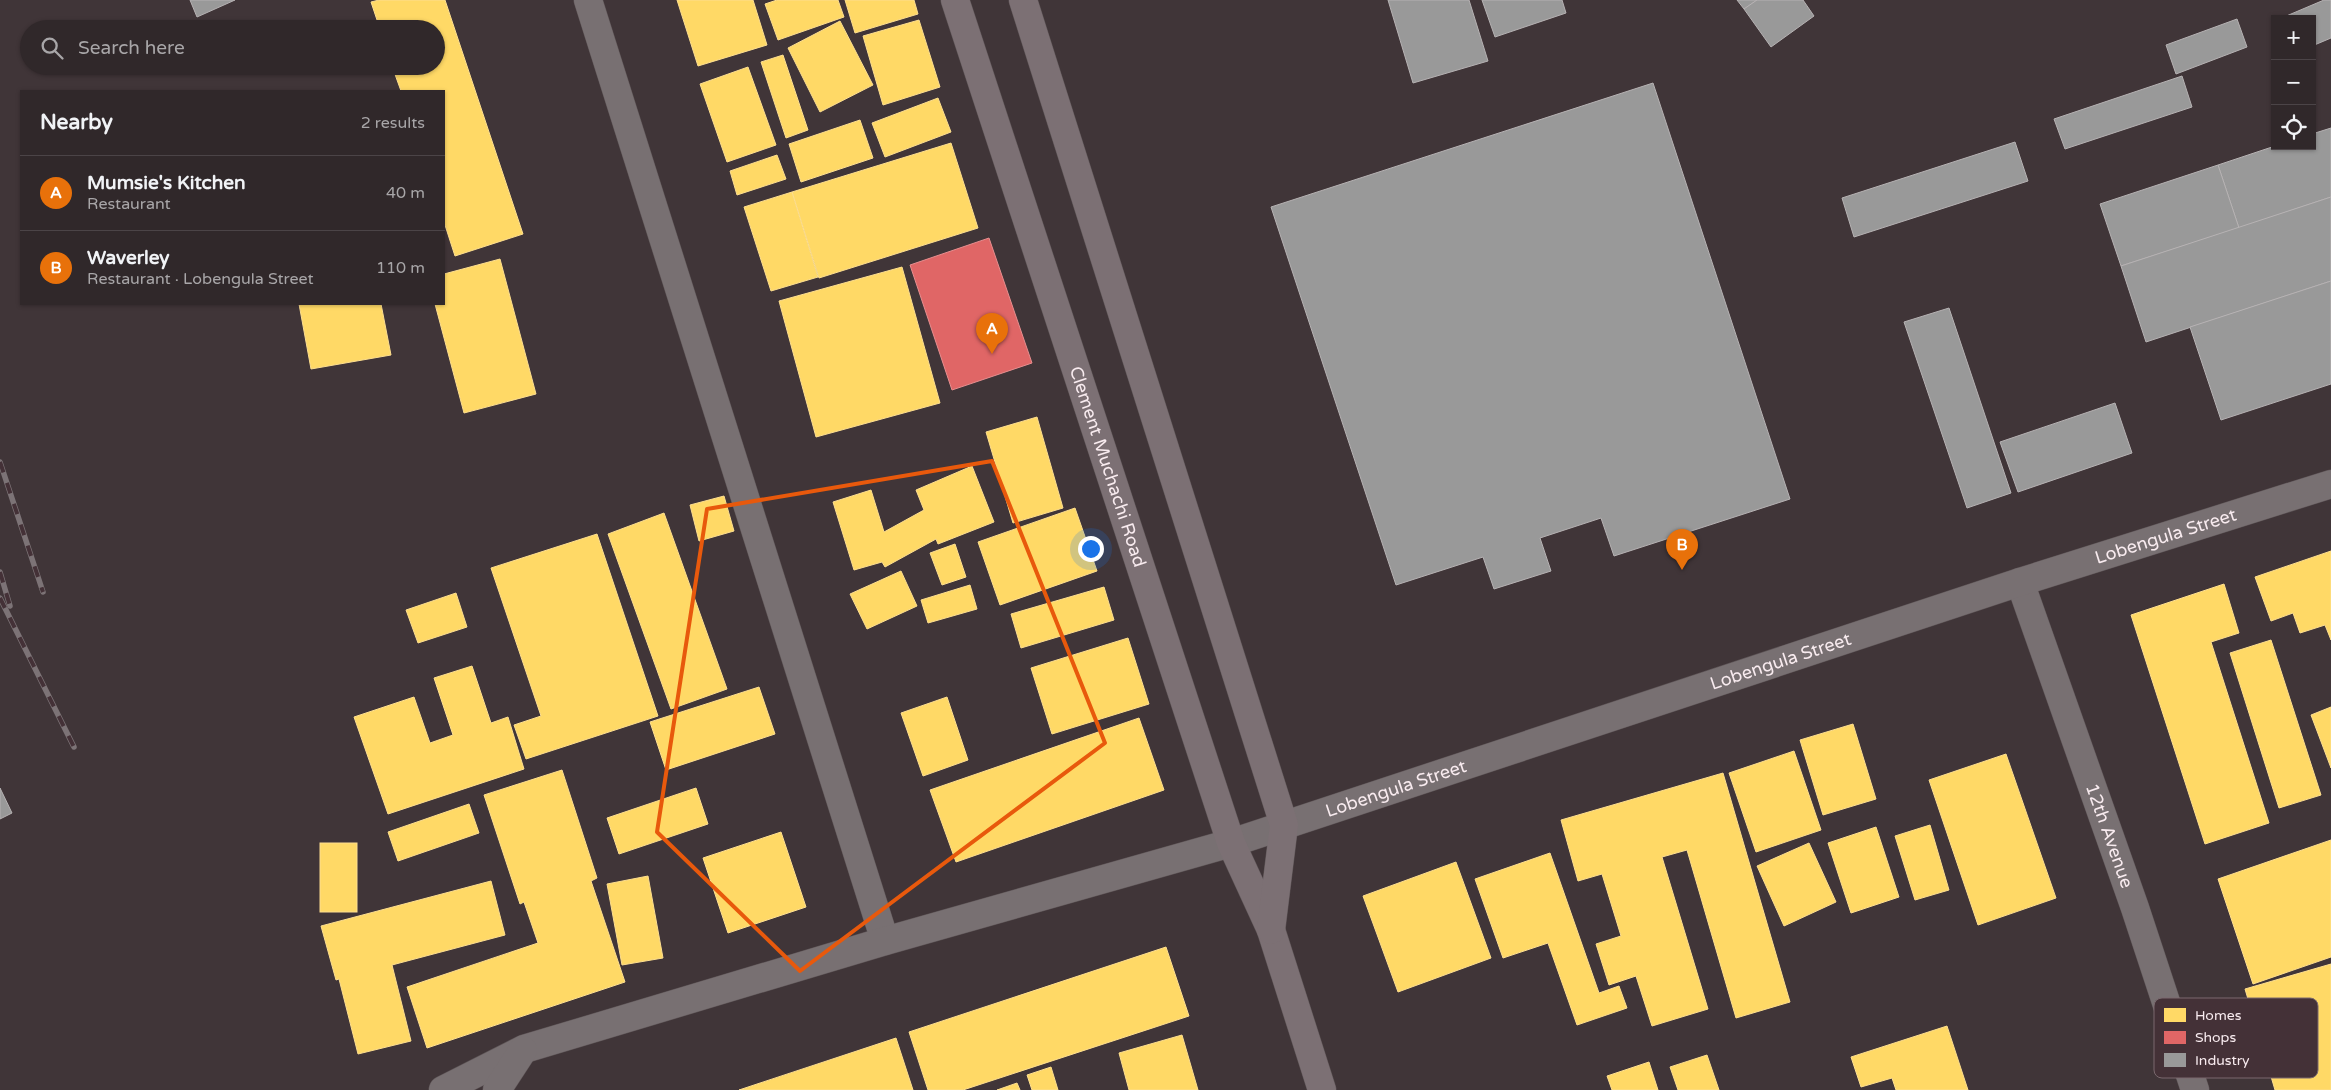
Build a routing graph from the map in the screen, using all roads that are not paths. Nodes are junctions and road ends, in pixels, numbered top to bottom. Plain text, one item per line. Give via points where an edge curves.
1 (588, 0) edge
2 (956, 0) edge
3 (1023, 0) edge
4 (2331, 484) edge
5 (2020, 582) junction
6 (1284, 825) junction
7 (1230, 842) junction
8 (1271, 930) junction
9 (886, 941) junction
10 (2165, 998) edge
11 (524, 1049) junction
12 (2191, 1078) edge
13 (443, 1090) edge
14 (497, 1090) edge
15 (1322, 1090) edge
16 (2195, 1090) edge

1 - 9 street
2 - 7 main road, Clement Muchachi Road
3 - 6 main road, Clement Muchachi Road
4 - 5 street, Lobengula Street
5 - 6 street, Lobengula Street
5 - 10 street, 12th Avenue
6 - 7 street, Lobengula Street
6 - 8 main road, Clement Muchachi Road
7 - 8 main road, Clement Muchachi Road
7 - 9 street, Lobengula Street
8 - 15 main road, Clement Muchachi Road
9 - 11 street, Lobengula Street
11 - 13 street, Lobengula Street
11 - 14 street
12 - 16 street, 12th Avenue

